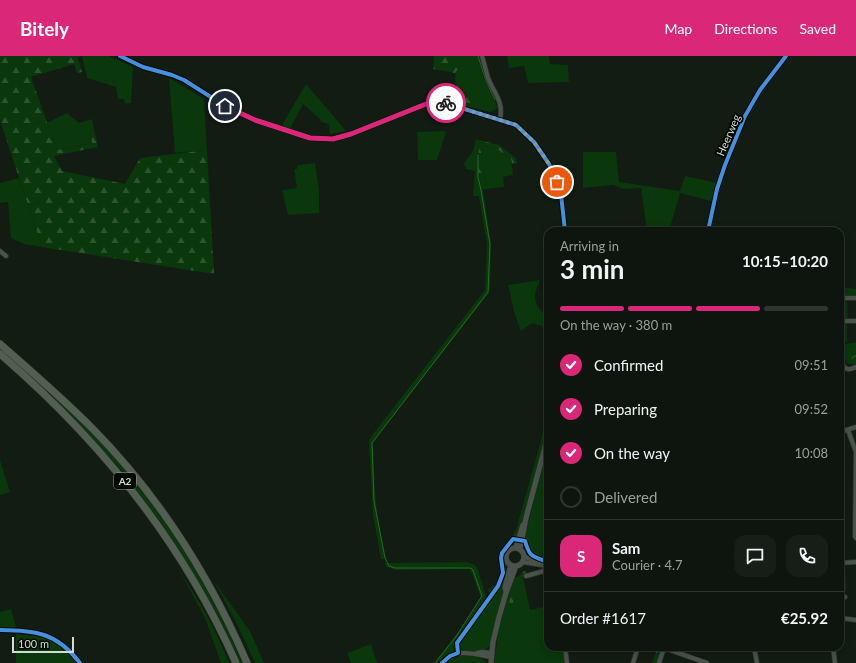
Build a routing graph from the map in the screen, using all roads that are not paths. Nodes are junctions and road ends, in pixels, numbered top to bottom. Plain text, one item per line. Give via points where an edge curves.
1 (120, 56) edge
2 (482, 56) edge
3 (786, 56) edge
4 (500, 119) junction
5 (565, 227) edge
6 (709, 227) edge
7 (0, 251) edge
8 (6, 256) dead end
9 (844, 298) edge
10 (856, 298) edge
11 (844, 321) edge
12 (856, 321) edge
13 (0, 344) edge
14 (0, 354) edge
15 (844, 366) edge
16 (856, 368) edge
17 (856, 426) edge
18 (848, 430) junction
19 (844, 431) edge
20 (544, 451) edge
21 (856, 479) edge
22 (856, 538) edge
23 (518, 548) junction
24 (524, 560) junction
25 (856, 562) edge
26 (844, 563) edge
27 (544, 564) edge
28 (514, 566) junction
29 (544, 572) edge
30 (526, 576) dead end
31 (489, 598) dead end
32 (844, 618) edge
33 (856, 620) edge
34 (0, 630) edge
35 (566, 651) edge
36 (637, 651) edge
37 (664, 651) edge
38 (673, 651) edge
39 (755, 651) edge
40 (834, 651) edge
41 (458, 653) junction
42 (491, 658) edge
43 (80, 663) edge
44 (236, 663) edge
45 (247, 663) edge
46 (442, 663) edge
47 (567, 663) edge
48 (633, 663) edge
49 (659, 663) edge
50 (707, 663) edge
51 (757, 663) edge
52 (835, 663) edge

1 - 4 street via 143,67 184,80 225,106 255,120 310,138 333,139 351,134 431,102 442,102
2 - 4 street via 488,78 501,105
3 - 6 street, Heerweg via 760,90 745,116 723,171
4 - 5 street via 516,125 524,132 549,164 561,194
7 - 8 street
9 - 10 street
11 - 12 street
13 - 45 highway, A2 via 93,429 124,463 185,546 207,582
14 - 44 highway, A2 via 70,419 145,506 199,588
15 - 16 street via 850,370
17 - 18 street
18 - 19 street
18 - 21 street via 856,452
20 - 23 street
21 - 22 street
23 - 24 street via 524,552
23 - 28 street via 510,549 506,554 507,561
24 - 27 street
24 - 28 street
25 - 26 street
28 - 42 street via 505,588
29 - 30 street
31 - 41 street via 457,643
32 - 33 street
34 - 43 street via 29,631 53,638 69,650
35 - 47 street
36 - 48 street
37 - 49 street
38 - 50 street
39 - 51 street
40 - 52 street
41 - 42 street via 477,653
41 - 46 street

